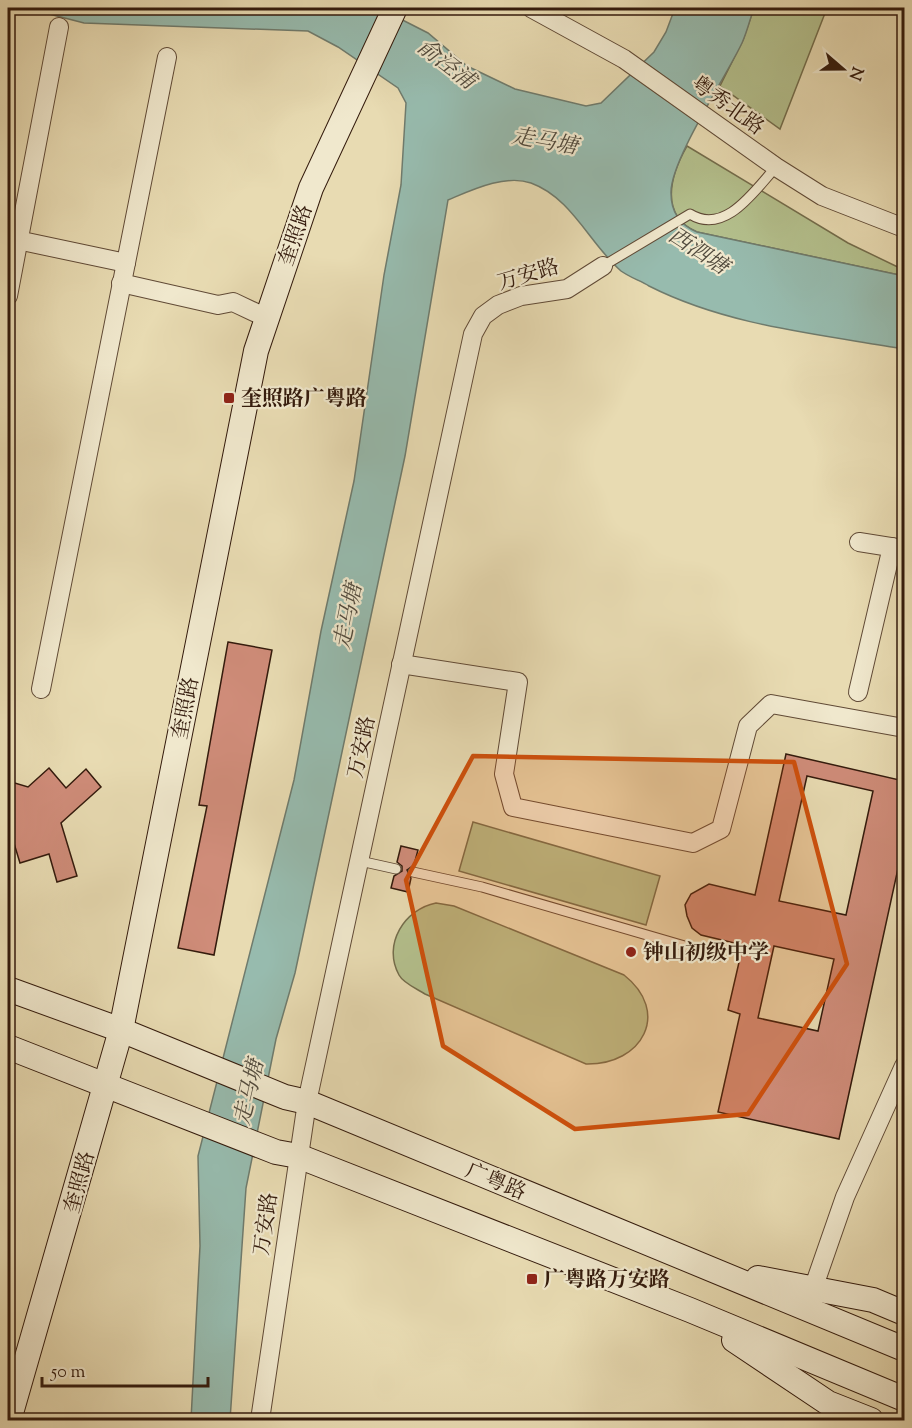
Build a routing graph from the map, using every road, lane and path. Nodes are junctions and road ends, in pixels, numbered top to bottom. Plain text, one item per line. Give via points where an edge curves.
1 (531, 8) edge
2 (394, 10) edge
3 (59, 27) dead end
4 (167, 57) dead end
5 (776, 167) junction
6 (904, 228) edge
7 (13, 239) edge
8 (126, 263) junction
9 (603, 266) joint
10 (121, 284) junction
11 (8, 296) edge
12 (267, 318) junction
13 (859, 542) dead end
14 (901, 547) edge
15 (401, 664) junction
16 (41, 689) dead end
17 (858, 692) dead end
18 (904, 728) edge
19 (360, 861) junction
20 (396, 869) dead end
21 (413, 872) dead end
22 (719, 956) dead end
23 (8, 989) edge
24 (121, 1030) junction
25 (8, 1047) edge
26 (904, 1066) edge
27 (104, 1087) junction
28 (296, 1100) junction
29 (287, 1154) junction
30 (705, 1268) junction
31 (813, 1289) junction
32 (690, 1311) junction
33 (904, 1313) edge
34 (904, 1349) edge
35 (904, 1400) edge
36 (9, 1420) edge
37 (260, 1420) edge
38 (871, 1420) edge

1 - 5 street, 粤秀北路 via 624,58
2 - 12 main road, 奎照路 via 311,188
3 - 7 street
4 - 8 street
5 - 6 street, 粤秀北路 via 822,196
5 - 9 lane, 万安路 via 723,218 709,220 690,214
7 - 8 street
7 - 11 street
8 - 10 street
9 - 15 street, 万安路 via 567,289 521,296 498,305 483,316 473,334
10 - 12 street via 218,305 233,302
10 - 16 street
12 - 24 main road, 奎照路 via 256,351
13 - 14 street
14 - 17 street
15 - 18 street via 518,682 504,774 513,807 693,843 721,829 748,726 771,704
15 - 19 street, 万安路
19 - 20 lane
19 - 28 street, 万安路
21 - 22 lane via 482,887
23 - 24 main road
24 - 27 main road, 奎照路
24 - 28 main road, 广粤路
25 - 27 main road
26 - 31 street via 845,1197
27 - 29 main road
27 - 36 main road, 奎照路 via 73,1207
28 - 29 street, 万安路
28 - 30 main road, 广粤路
29 - 32 main road
29 - 37 street, 万安路
30 - 31 main road, 广粤路
30 - 34 main road, 广粤路
31 - 33 main road, 广粤路 via 873,1300
32 - 35 main road
32 - 38 main road via 828,1403

